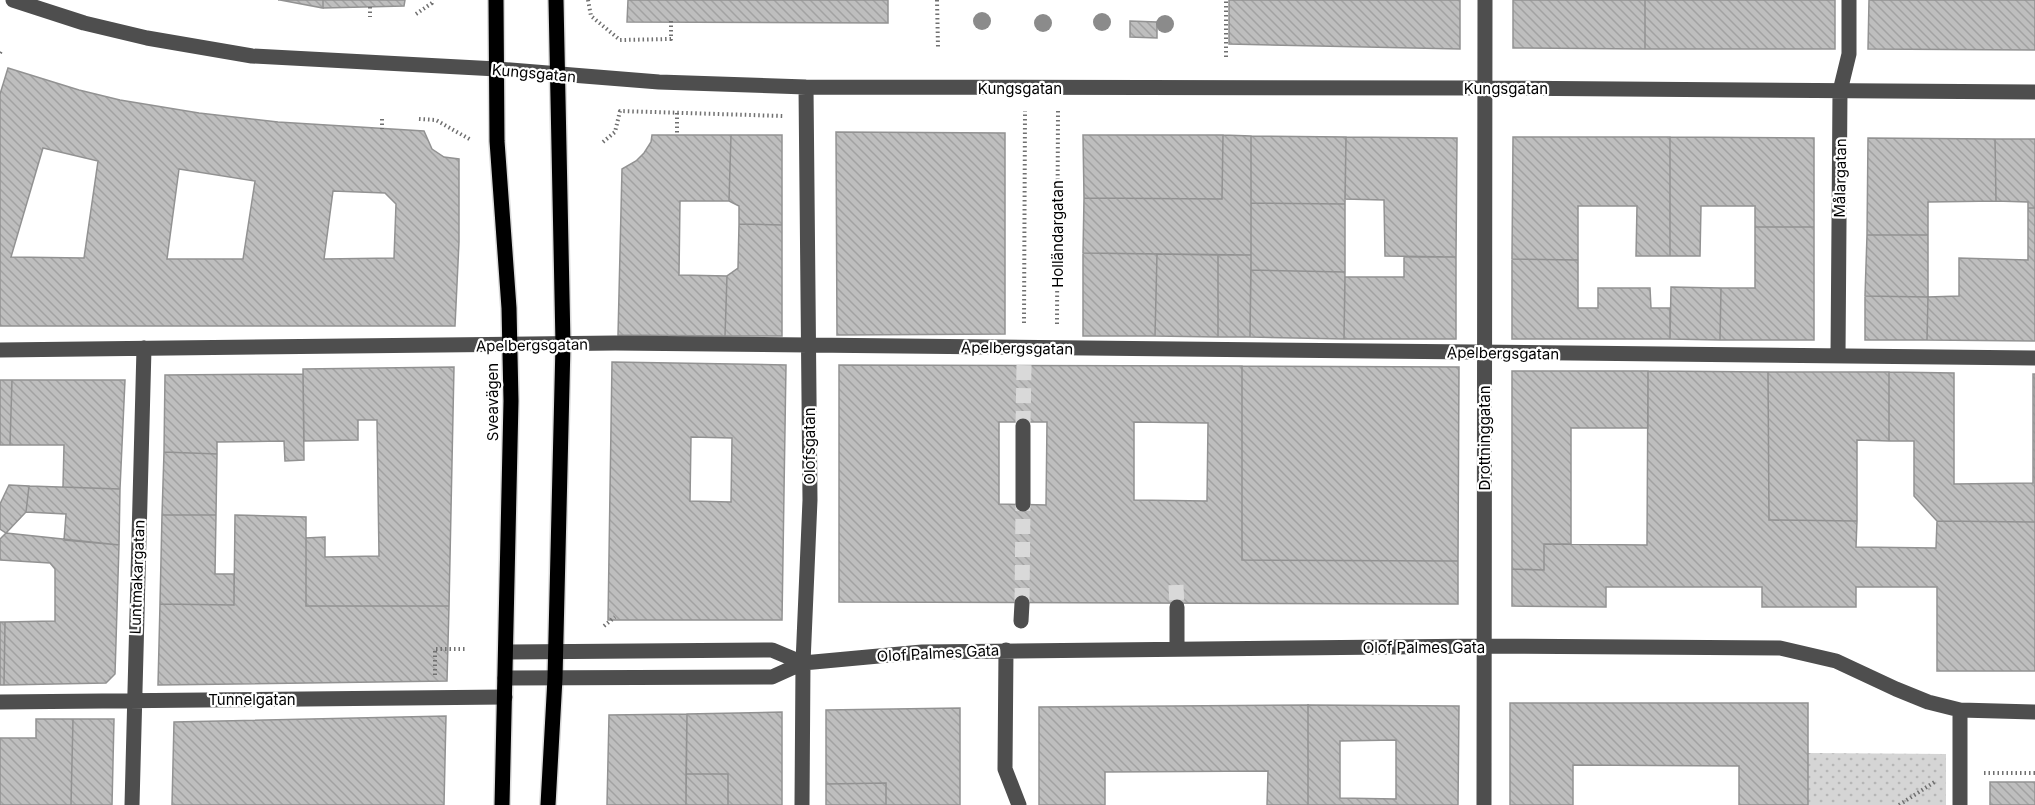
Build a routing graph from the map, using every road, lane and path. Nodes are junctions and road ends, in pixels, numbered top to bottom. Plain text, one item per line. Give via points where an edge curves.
1 (13, 0) edge
2 (433, 0) edge
3 (496, 0) edge
4 (556, 0) edge
5 (588, 0) edge
6 (938, 0) edge
7 (1226, 0) edge
8 (1485, 0) edge
9 (1849, 0) edge
10 (370, 7) dead end
11 (416, 14) dead end
12 (370, 17) dead end
13 (672, 21) dead end
14 (938, 46) dead end
15 (1226, 57) dead end
16 (497, 69) junction
17 (559, 75) junction
18 (806, 87) junction
19 (1484, 88) junction
20 (1840, 91) junction
21 (2035, 92) edge
22 (677, 113) junction
23 (793, 116) dead end
24 (1025, 118) dead end
25 (1058, 118) dead end
26 (382, 119) dead end
27 (419, 119) dead end
28 (382, 129) dead end
29 (677, 135) dead end
30 (471, 140) dead end
31 (603, 142) dead end
32 (510, 344) junction
33 (563, 344) junction
34 (809, 346) junction
35 (144, 348) junction
36 (1024, 349) junction
37 (1057, 349) junction
38 (0, 350) edge
39 (1484, 353) junction
40 (1839, 356) junction
41 (2035, 358) edge
42 (1023, 426) tunnel mouth
43 (1023, 504) tunnel mouth
44 (1022, 603) tunnel mouth
45 (1176, 608) tunnel mouth
46 (615, 617) dead end
47 (1021, 621) dead end
48 (603, 626) dead end
49 (1484, 646) junction
50 (435, 649) dead end
51 (465, 649) dead end
52 (1177, 649) junction
53 (1006, 650) junction
54 (556, 651) junction
55 (506, 652) junction
56 (803, 663) junction
57 (505, 678) junction
58 (555, 678) junction
59 (505, 697) junction
60 (134, 700) junction
61 (0, 702) edge
62 (1960, 710) junction
63 (2035, 712) edge
64 (1960, 773) junction
65 (2035, 773) edge
66 (132, 805) edge
67 (502, 805) edge
68 (548, 805) edge
69 (802, 805) edge
70 (1019, 805) edge
71 (1484, 805) edge
72 (1899, 805) edge
73 (1960, 805) edge

1 - 16 street, Kungsgatan via 147,38 252,56
2 - 11 path
3 - 16 main road, Sveavägen
4 - 17 main road
5 - 13 path via 591,16 620,40 671,39
6 - 14 path
7 - 15 path
8 - 19 street, Drottninggatan
9 - 20 street, Målargatan via 1849,54
10 - 12 path
16 - 17 street, Kungsgatan
16 - 32 main road, Sveavägen via 497,141
17 - 18 street, Kungsgatan
17 - 33 main road
18 - 19 street, Kungsgatan
18 - 34 street, Olofsgatan
19 - 20 street, Kungsgatan
19 - 39 street, Drottninggatan
20 - 21 street, Kungsgatan
20 - 40 street, Målargatan
22 - 23 path
22 - 29 path
22 - 31 path via 620,111 615,132
24 - 36 path
25 - 37 path, Holländargatan
26 - 28 path
27 - 30 path via 436,120
32 - 33 street, Apelbergsgatan
32 - 35 street, Apelbergsgatan
32 - 55 main road, Sveavägen
33 - 34 street, Apelbergsgatan
33 - 54 main road
34 - 36 street, Apelbergsgatan
34 - 56 street, Olofsgatan via 810,500
35 - 38 street, Apelbergsgatan
35 - 60 street, Luntmakargatan
36 - 37 street, Apelbergsgatan
37 - 39 street, Apelbergsgatan
39 - 40 street, Apelbergsgatan
39 - 49 street, Drottninggatan
40 - 41 street, Apelbergsgatan
42 - 43 street
44 - 47 street
45 - 52 street
46 - 48 path
49 - 52 street, Olof Palmes Gata
49 - 62 street, Olof Palmes Gata via 1780,648 1836,662 1928,702
49 - 71 street, Drottninggatan
50 - 51 path
52 - 53 street, Olof Palmes Gata
53 - 56 street, Olof Palmes Gata via 906,652
53 - 70 street via 1005,769
54 - 55 street, Olof Palmes Gata
54 - 56 street, Olof Palmes Gata via 772,650
54 - 58 main road
55 - 57 main road, Sveavägen
56 - 58 street, Olof Palmes Gata via 772,676
56 - 69 street, Olofsgatan
57 - 58 street, Olof Palmes Gata
57 - 59 main road, Sveavägen
58 - 68 main road
59 - 60 street, Tunnelgatan
59 - 67 main road, Sveavägen
60 - 61 street, Tunnelgatan
60 - 66 street, Luntmakargatan
62 - 63 street, Olof Palmes Gata
62 - 64 street
64 - 65 path
64 - 72 path via 1931,783
64 - 73 street

